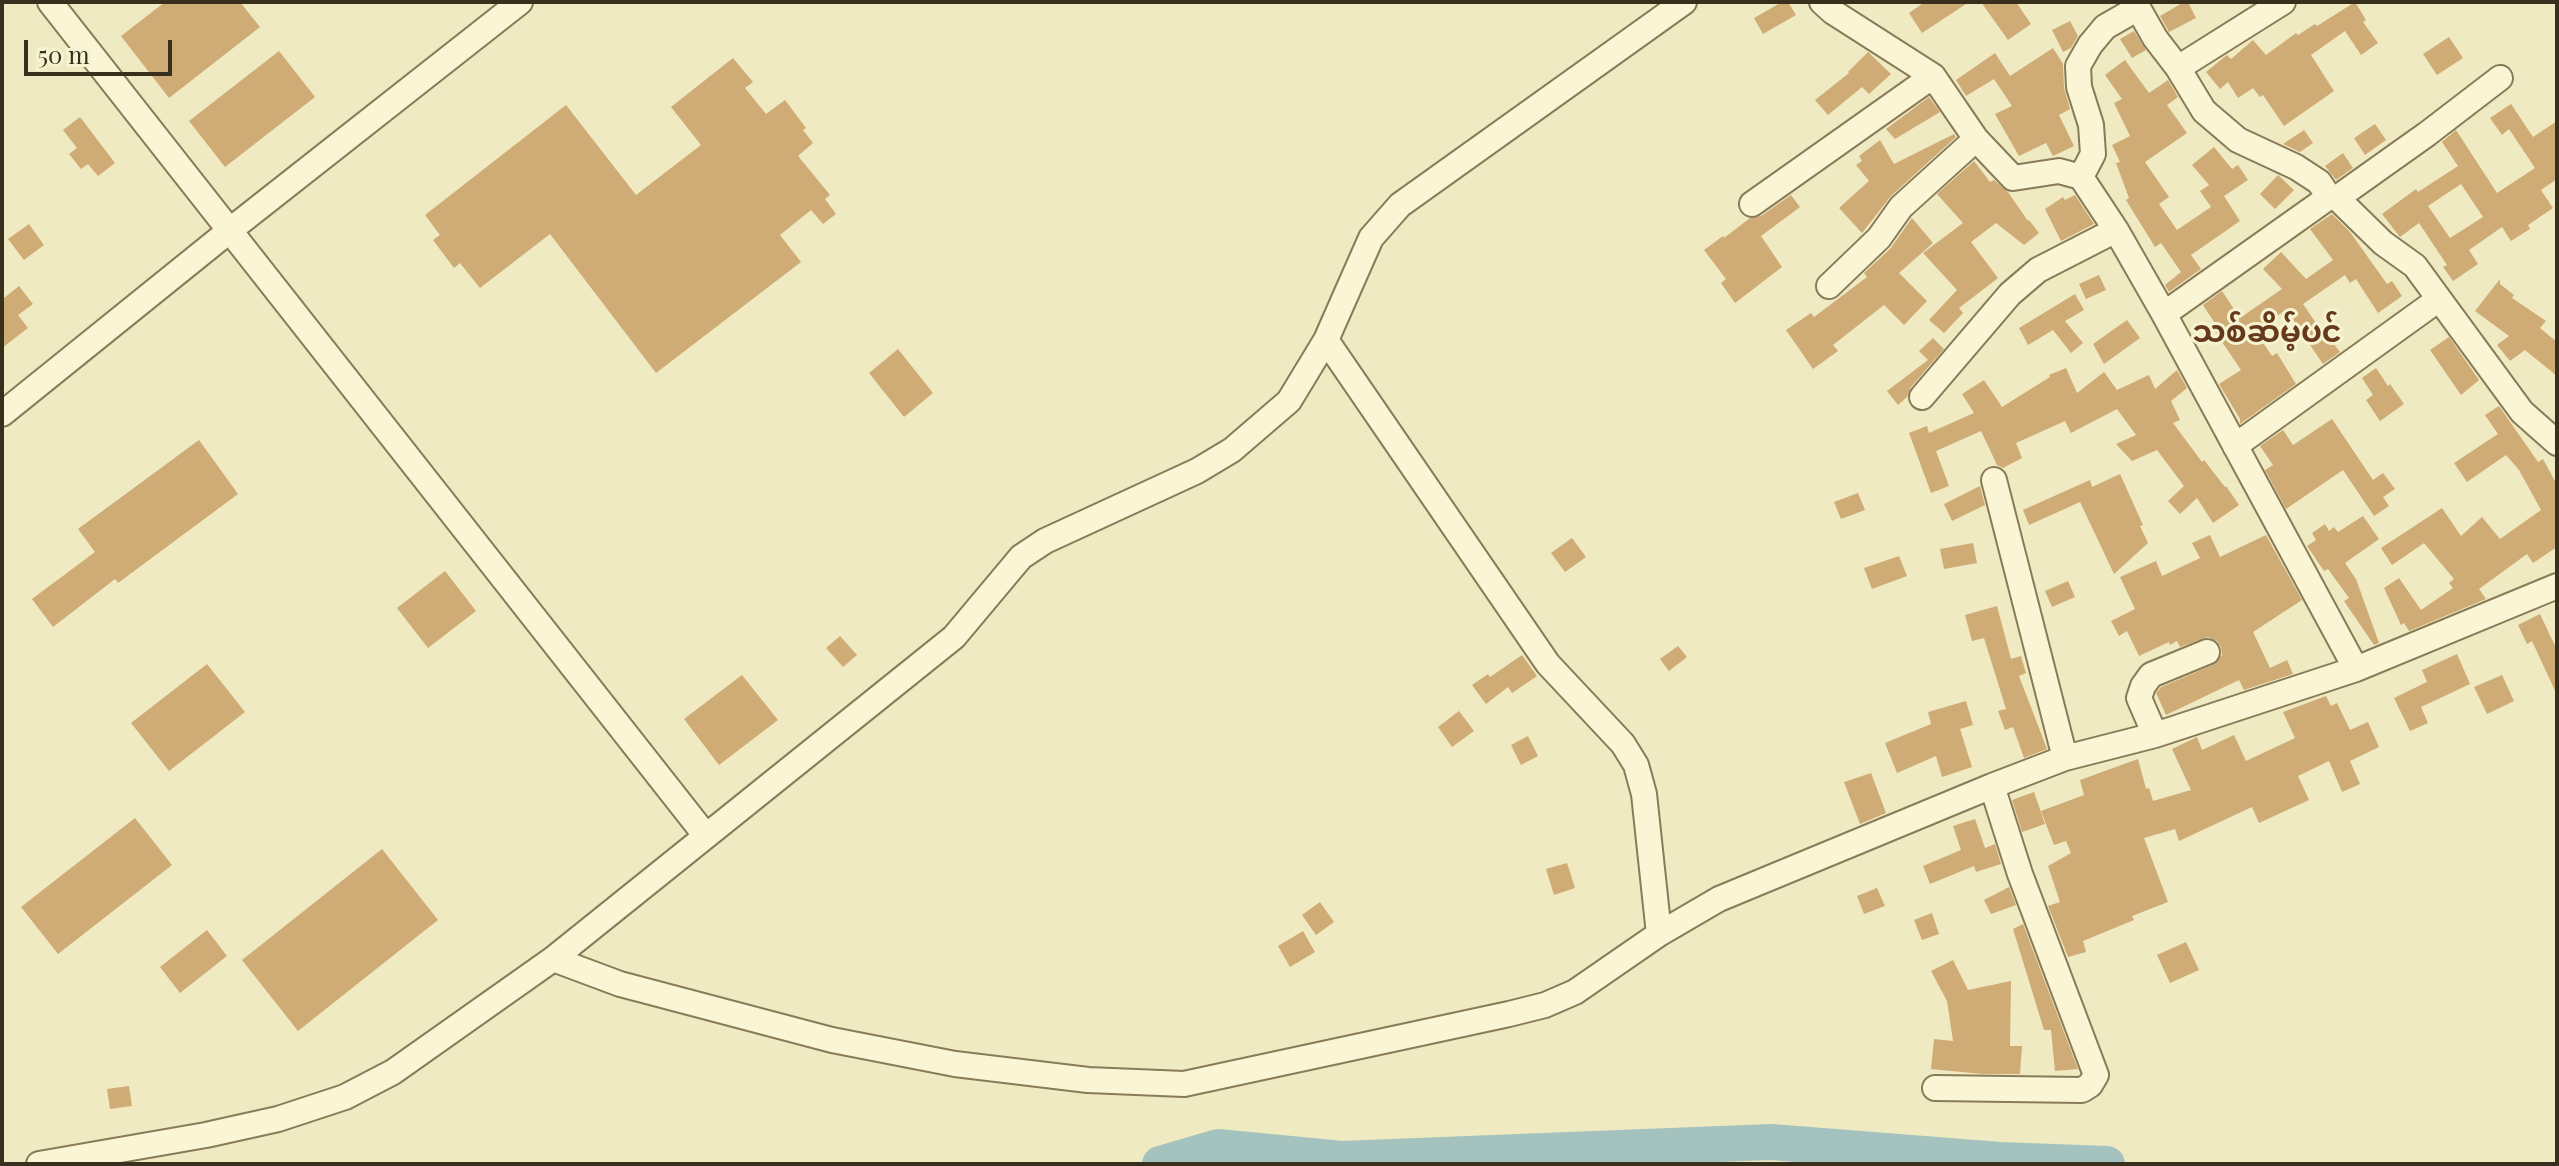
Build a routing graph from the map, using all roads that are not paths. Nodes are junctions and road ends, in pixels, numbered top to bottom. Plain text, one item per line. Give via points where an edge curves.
1 (50, 2) edge
2 (520, 2) edge
3 (1684, 2) edge
4 (1822, 2) edge
5 (2283, 2) edge
6 (2178, 68) junction
7 (1933, 76) junction
8 (2500, 78) dead end
9 (1976, 139) junction
10 (2081, 177) junction
11 (2333, 197) junction
12 (1752, 204) dead end
13 (2116, 230) junction
14 (229, 231) junction
15 (1829, 286) dead end
16 (2439, 299) junction
17 (2164, 314) junction
18 (1326, 340) junction
19 (1922, 397) dead end
20 (2, 414) edge
21 (2557, 443) edge
22 (2235, 446) junction
23 (1994, 480) dead end
24 (2557, 586) edge
25 (2207, 652) dead end
26 (2356, 669) junction
27 (2155, 735) junction
28 (2065, 758) junction
29 (1992, 786) junction
30 (706, 836) junction
31 (1659, 934) junction
32 (553, 959) junction
33 (1935, 1088) dead end
34 (39, 1164) edge

1 - 14 street
2 - 14 street
3 - 18 street via 1400,205 1371,238
4 - 7 street
5 - 6 street
6 - 10 street via 2138,8 2105,27 2078,66 2093,154
6 - 11 street via 2204,111 2238,140 2308,174
7 - 9 street
7 - 12 street
8 - 11 street
9 - 10 street via 2013,178 2059,171
9 - 15 street via 1901,207 1879,238
10 - 13 street
11 - 16 street via 2415,266
11 - 17 street
13 - 17 street
13 - 19 street via 2038,270 2010,294
14 - 20 street
14 - 30 street
16 - 21 street via 2522,412
16 - 22 street
17 - 22 street
18 - 30 street via 1289,401 1232,450 1021,557 954,637
18 - 31 street via 1548,664 1614,733 1636,765 1644,794
22 - 26 street
23 - 28 street
24 - 26 street
25 - 27 street via 2151,675 2143,686 2139,698
26 - 27 street
27 - 28 street
28 - 29 street
29 - 31 street via 1719,899
29 - 33 street via 2096,1075 2082,1090
30 - 32 street
31 - 32 street via 1575,992 1545,1005 1184,1084 1088,1080 955,1064 832,1040 620,984
32 - 34 street via 393,1072 345,1097 206,1135

